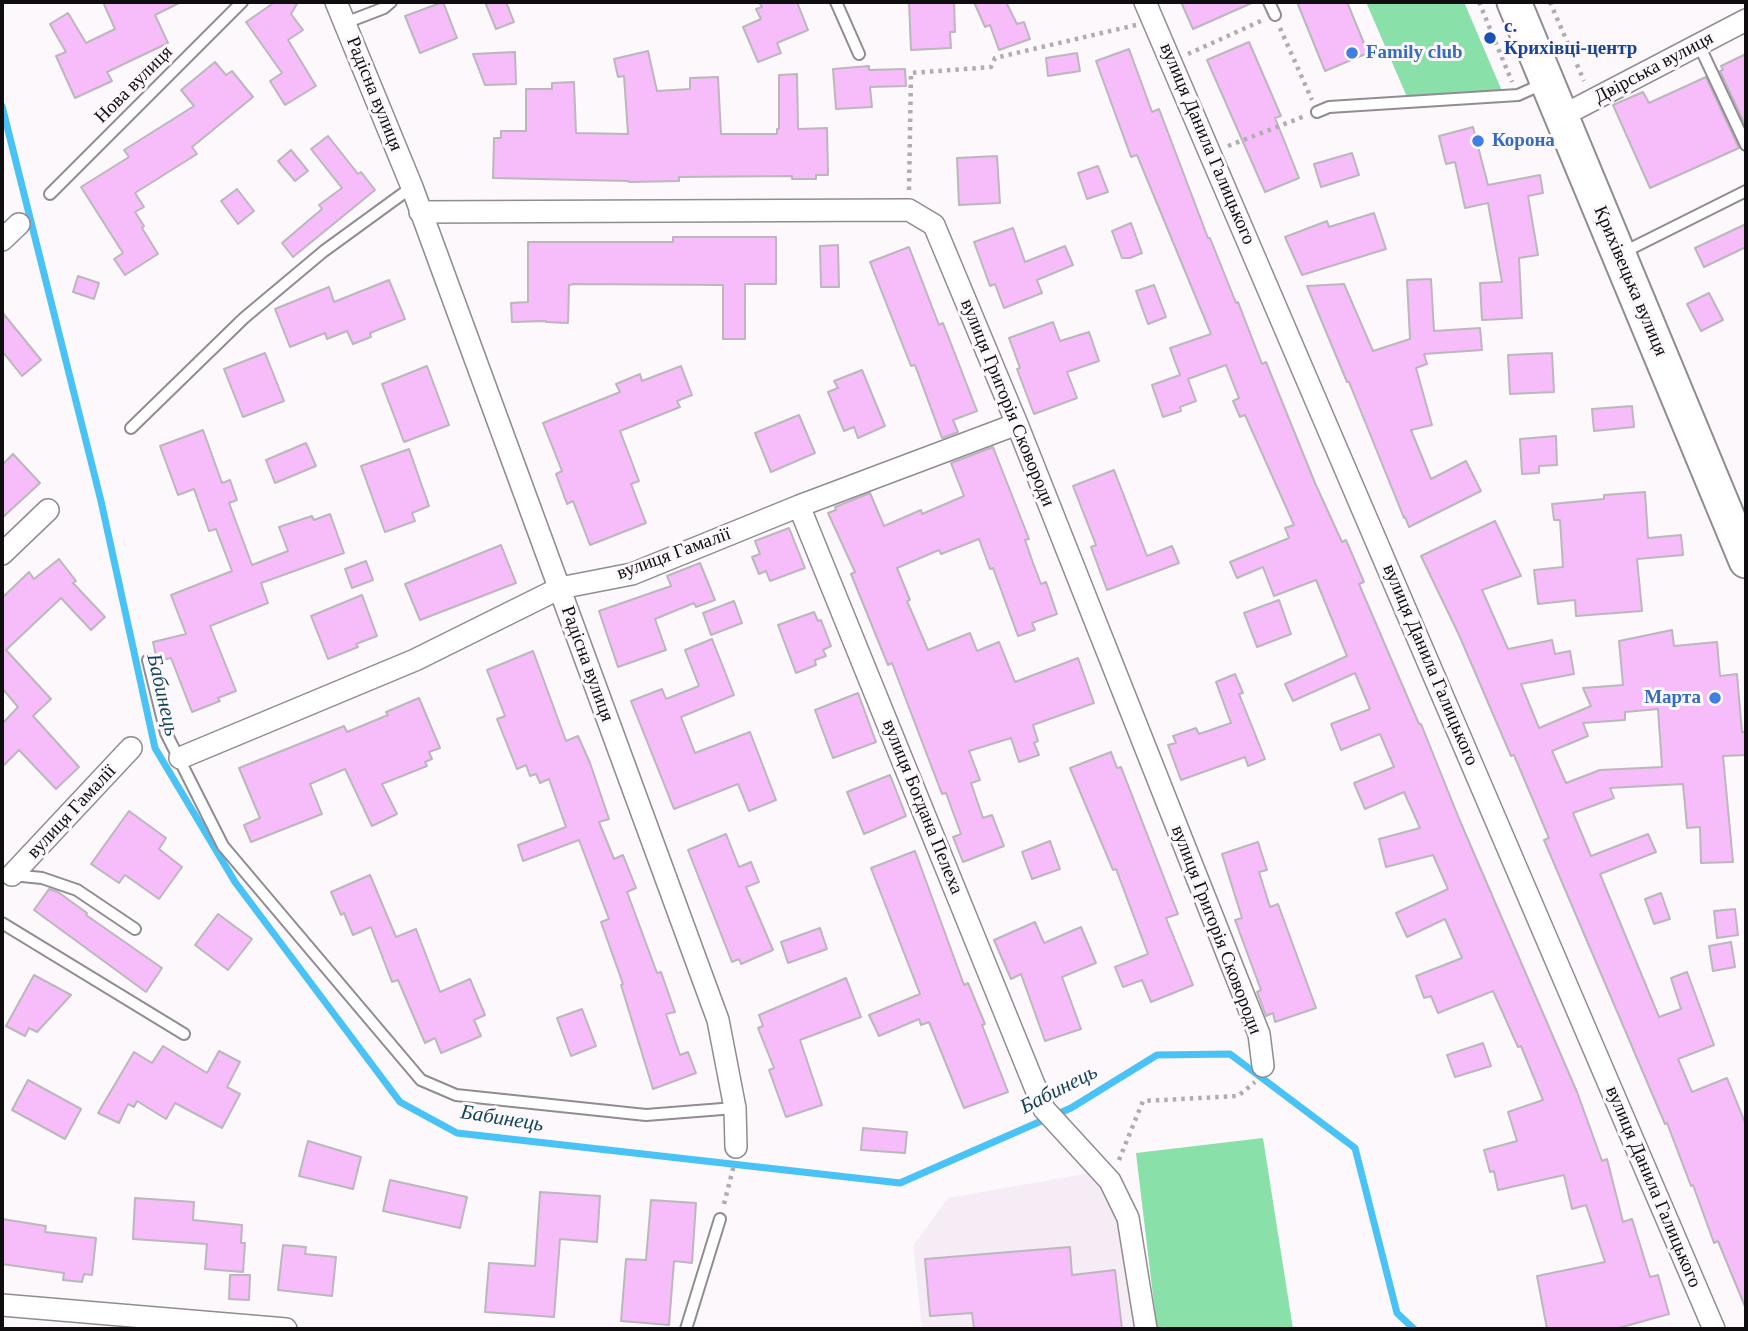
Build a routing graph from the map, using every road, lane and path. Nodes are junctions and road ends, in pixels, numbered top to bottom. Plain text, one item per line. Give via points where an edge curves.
1 (242, 2) edge
2 (336, 2) edge
3 (391, 2) edge
4 (836, 2) edge
5 (1269, 2) edge
6 (1479, 2) edge
7 (1514, 2) edge
8 (1149, 12) edge
9 (1275, 15) junction
10 (1746, 20) edge
11 (345, 23) junction
12 (1699, 45) junction
13 (859, 54) dead end
14 (1171, 61) junction
15 (1533, 89) junction
16 (1317, 112) junction
17 (1562, 116) junction
18 (1746, 145) edge
19 (1211, 153) junction
20 (412, 187) junction
21 (1746, 191) edge
22 (50, 194) dead end
23 (909, 210) junction
24 (420, 212) junction
25 (19, 223) dead end
26 (2, 240) edge
27 (1619, 254) junction
28 (1017, 424) junction
29 (131, 428) dead end
30 (799, 506) junction
31 (48, 509) dead end
32 (2, 554) edge
33 (1746, 561) edge
34 (560, 588) junction
35 (148, 660) dead end
36 (131, 748) dead end
37 (180, 758) junction
38 (4, 880) edge
39 (2, 923) edge
40 (135, 929) dead end
41 (184, 1034) dead end
42 (1259, 1074) joint
43 (735, 1108) junction
44 (736, 1147) dead end
45 (733, 1169) dead end
46 (1110, 1181) junction
47 (720, 1219) joint
48 (2, 1305) edge
49 (286, 1329) edge
50 (686, 1329) edge
51 (1146, 1329) edge
52 (1714, 1329) edge

1 - 22 lane, Нова вулиця
2 - 11 street, Радісна вулиця
3 - 11 lane
4 - 13 lane
5 - 9 lane
6 - 15 path
7 - 15 main road, Крихівецька вулиця
8 - 14 street, вулиця Данила Галицького
8 - 23 path via 995,58 991,67 911,73
9 - 14 path
9 - 16 path
10 - 12 street, Двірська вулиця
11 - 20 street, Радісна вулиця
12 - 17 street, Двірська вулиця
12 - 18 lane
14 - 19 street, вулиця Данила Галицького
15 - 16 lane via 1329,107
15 - 17 main road, Крихівецька вулиця
16 - 19 path
17 - 27 main road, Крихівецька вулиця
19 - 52 street, вулиця Данила Галицького
20 - 24 street, Радісна вулиця
20 - 29 lane via 324,251 244,318
21 - 27 lane
23 - 24 street
23 - 28 street, вулиця Григорія Сковороди via 934,225
24 - 34 street, Радісна вулиця
25 - 26 street
27 - 33 main road, Крихівецька вулиця
28 - 30 street, вулиця Гамалії
28 - 42 street, вулиця Григорія Сковороди via 1259,1034
30 - 34 street, вулиця Гамалії via 632,574
30 - 46 street, вулиця Богдана Пелеха via 1052,1116
31 - 32 street
34 - 37 street, вулиця Гамалії via 415,660
34 - 43 street, Радісна вулиця via 718,1020
35 - 37 lane via 166,733
36 - 38 street, вулиця Гамалії
37 - 43 lane via 223,846 421,1080 456,1096 646,1115
38 - 40 lane via 42,878 77,890
39 - 41 lane
42 - 46 path via 1238,1096 1143,1101
43 - 44 street, Радісна вулиця
45 - 47 path
46 - 51 street, вулиця Богдана Пелеха via 1128,1218
47 - 50 lane
48 - 49 street

